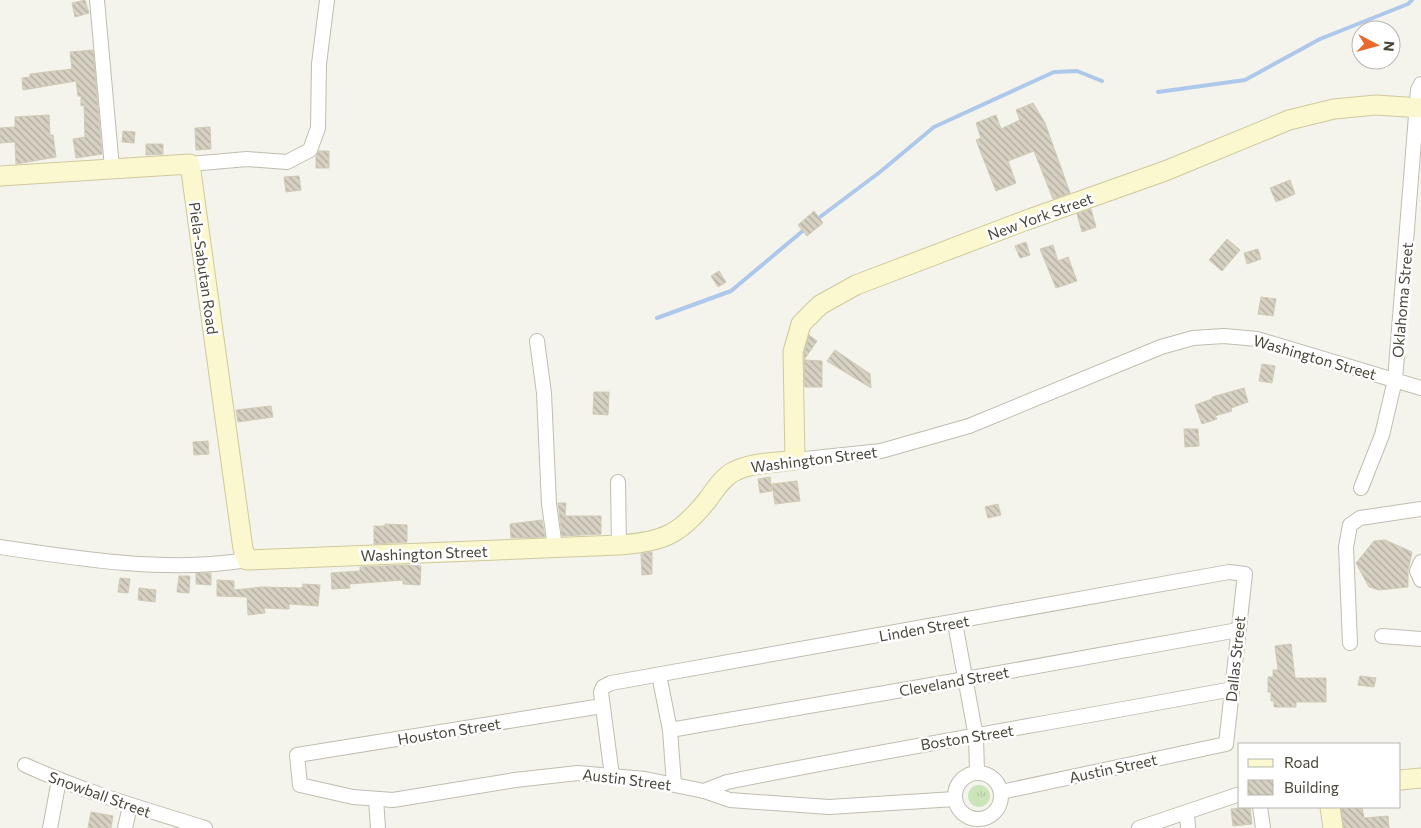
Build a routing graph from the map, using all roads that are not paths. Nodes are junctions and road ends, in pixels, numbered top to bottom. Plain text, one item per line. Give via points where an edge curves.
1 (97, 0) edge
2 (327, 0) edge
3 (1421, 84) edge
4 (1420, 108) edge
5 (190, 164) junction
6 (112, 168) junction
7 (0, 176) edge
8 (537, 340) dead end
9 (1395, 380) junction
10 (1421, 388) edge
11 (795, 460) junction
12 (618, 482) dead end
13 (1361, 488) dead end
14 (1421, 509) edge
15 (619, 545) junction
16 (0, 547) edge
17 (555, 547) junction
18 (247, 560) junction
19 (1421, 562) edge
20 (1244, 574) joint
21 (1421, 580) edge
22 (955, 623) junction
23 (1238, 630) junction
24 (1382, 636) dead end
25 (1421, 639) edge
26 (1350, 643) dead end
27 (659, 676) junction
28 (966, 679) junction
29 (1232, 690) junction
30 (602, 706) junction
31 (670, 730) junction
32 (976, 737) junction
33 (1226, 744) joint
34 (25, 765) dead end
35 (977, 772) junction
36 (612, 776) junction
37 (1421, 778) edge
38 (59, 780) junction
39 (1401, 780) edge
40 (674, 784) junction
41 (300, 785) joint
42 (704, 791) junction
43 (1001, 792) junction
44 (1238, 795) edge
45 (376, 799) junction
46 (955, 799) junction
47 (130, 806) junction
48 (1260, 808) edge
49 (1330, 808) edge
50 (1187, 813) junction
51 (990, 822) edge
52 (974, 823) edge
53 (197, 827) edge
54 (50, 828) edge
55 (125, 828) edge
56 (378, 828) edge
57 (1140, 828) edge
58 (1188, 828) edge
59 (1263, 828) edge
60 (1333, 828) edge

1 - 6 street
2 - 5 street via 319,64 318,128 310,150 287,162 247,159
3 - 4 street, Oklahoma Street via 1418,90
4 - 9 street, Oklahoma Street
4 - 11 street, New York Street via 1376,105 1334,109 1288,120 1165,171 865,282 820,306 801,324 793,352
5 - 6 street
5 - 18 street, Piela-Sabutan Road
6 - 7 street
8 - 17 street
9 - 10 street, Washington Street
9 - 11 street, Washington Street via 1257,339 1193,338 969,426 880,451
9 - 13 street, Oklahoma Street via 1382,435
11 - 15 street, Washington Street via 734,471 676,532 654,542
12 - 15 street
14 - 26 street via 1360,518 1350,525 1346,547
15 - 17 street, Washington Street
16 - 18 street, Washington Street via 78,559 198,566
17 - 18 street, Washington Street
19 - 21 street via 1417,571
20 - 22 street, Linden Street via 1230,572
20 - 23 street, Dallas Street
22 - 27 street, Linden Street
22 - 28 street
23 - 28 street, Cleveland Street
23 - 29 street, Dallas Street
24 - 25 street
27 - 30 street, Linden Street via 603,687
27 - 31 street
28 - 31 street, Cleveland Street
28 - 32 street
29 - 32 street, Boston Street
29 - 33 street, Dallas Street
30 - 36 street
30 - 41 street, Houston Street via 297,755
31 - 40 street
32 - 35 street
32 - 42 street, Boston Street via 878,752 727,782
33 - 43 street, Austin Street
34 - 38 street, Snowball Street
35 - 43 street via 995,780
35 - 46 street via 958,784
36 - 40 street, Austin Street
36 - 45 street, Austin Street via 546,775 422,796
37 - 39 street
38 - 47 street, Snowball Street
38 - 54 street
40 - 42 street, Austin Street
41 - 45 street, Austin Street
42 - 46 street, Austin Street via 730,800 829,807
43 - 51 street via 999,805
44 - 50 street
45 - 56 street
46 - 52 street via 961,811
47 - 53 street, Snowball Street
47 - 55 street
48 - 59 street
49 - 60 street
50 - 57 street
50 - 58 street
51 - 52 street via 985,818

